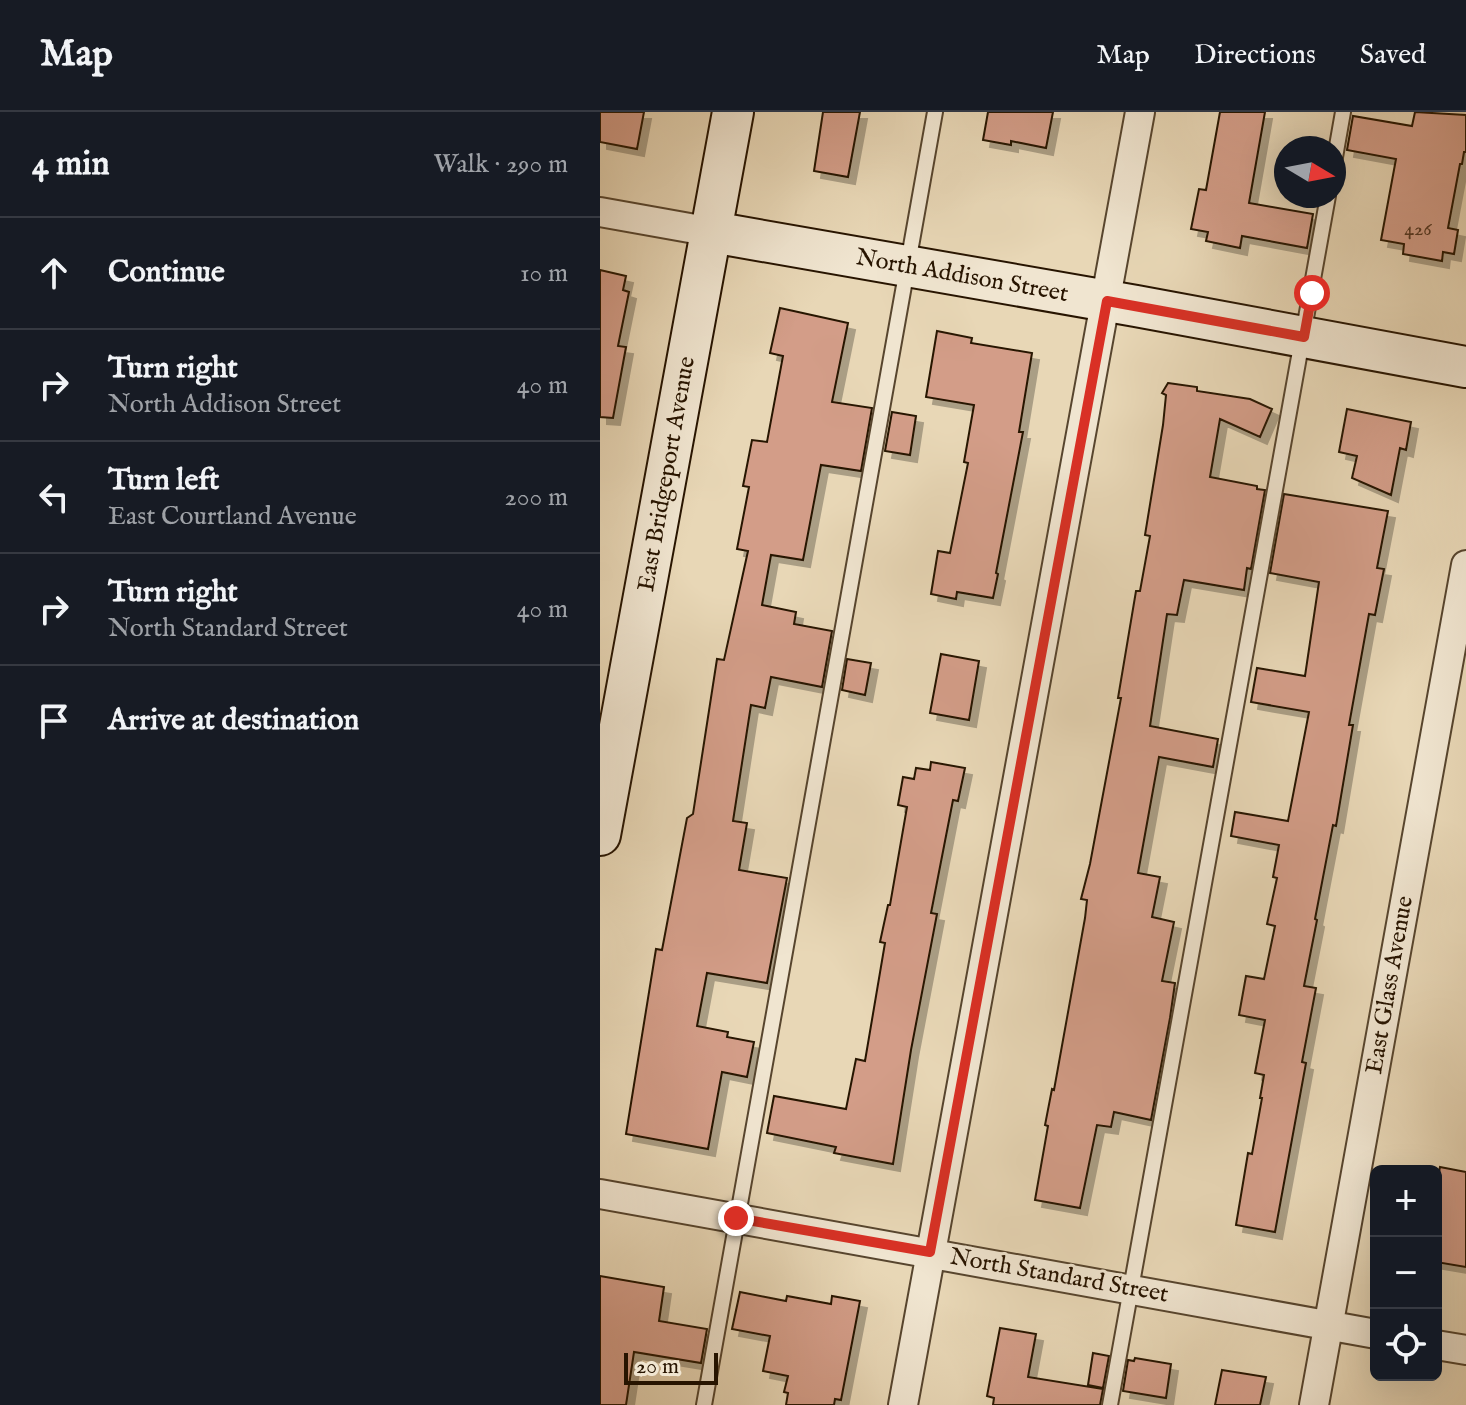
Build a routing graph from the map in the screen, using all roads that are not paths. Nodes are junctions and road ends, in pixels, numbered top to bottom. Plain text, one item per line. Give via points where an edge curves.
1 (733, 112) edge
2 (935, 112) edge
3 (1140, 112) edge
4 (1343, 112) edge
5 (1339, 136) edge
6 (1326, 208) edge
7 (600, 212) edge
8 (712, 232) junction
9 (907, 266) junction
10 (1107, 301) junction
11 (1304, 337) junction
12 (1466, 367) edge
13 (1466, 565) edge
14 (600, 835) edge
15 (600, 1194) edge
16 (736, 1218) junction
17 (930, 1252) junction
18 (1130, 1289) junction
19 (1328, 1325) junction
20 (1370, 1333) edge
21 (1442, 1346) edge
22 (1466, 1350) edge
23 (704, 1405) edge
24 (903, 1405) edge
25 (1110, 1405) edge
26 (1314, 1405) edge

1 - 8 street, East Bridgeport Avenue
2 - 9 lane
3 - 10 street
4 - 5 lane
6 - 11 lane
7 - 8 street, North Addison Street
8 - 9 street, North Addison Street
8 - 14 street, East Bridgeport Avenue
9 - 10 street, North Addison Street
9 - 16 lane
10 - 11 street, North Addison Street
10 - 17 street
11 - 12 street, North Addison Street
11 - 18 lane
13 - 19 street, East Glass Avenue
15 - 16 street, North Standard Street
16 - 17 street, North Standard Street
16 - 23 lane
17 - 18 street, North Standard Street
17 - 24 street
18 - 19 street, North Standard Street
18 - 25 lane
19 - 20 street, North Standard Street
19 - 26 street, East Glass Avenue
21 - 22 street

